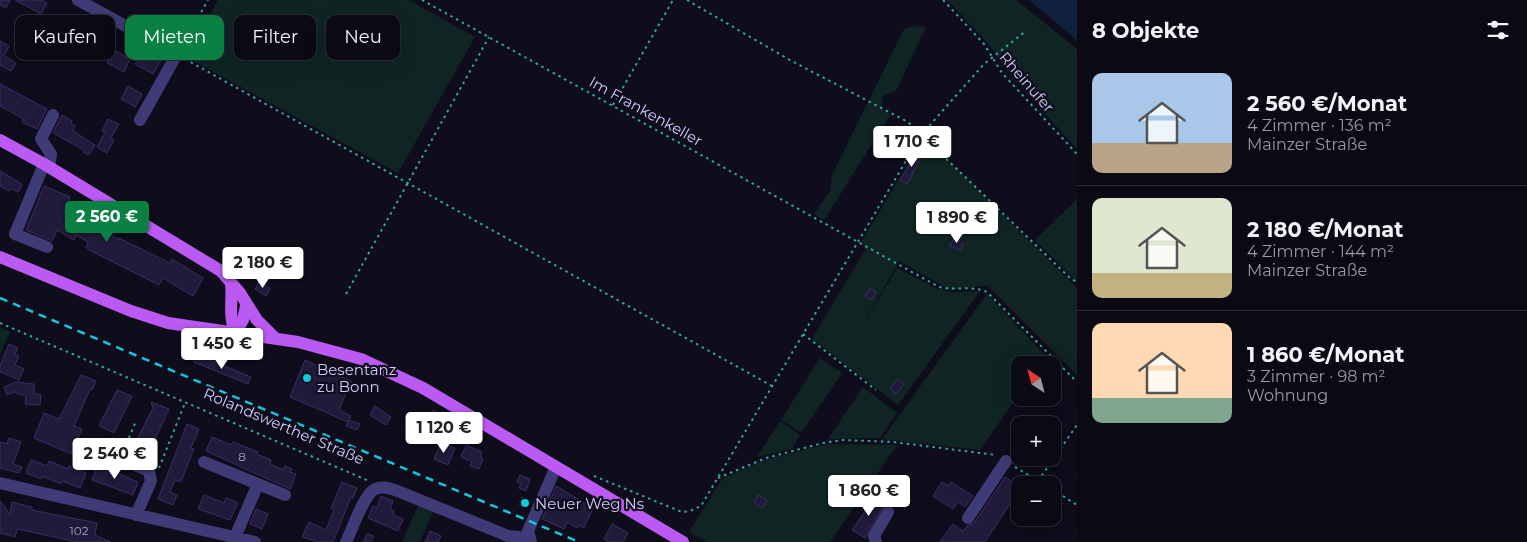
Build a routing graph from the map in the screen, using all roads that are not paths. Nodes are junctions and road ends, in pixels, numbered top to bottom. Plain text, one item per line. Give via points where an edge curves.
1 (78, 0) edge
2 (53, 115) dead end
3 (140, 120) dead end
4 (0, 140) edge
5 (47, 166) junction
6 (47, 248) dead end
7 (0, 257) edge
8 (231, 283) junction
9 (246, 306) junction
10 (236, 333) junction
11 (275, 338) junction
12 (84, 444) dead end
13 (1006, 461) road end
14 (204, 462) dead end
15 (556, 467) junction
16 (0, 483) edge
17 (258, 484) junction
18 (285, 495) dead end
19 (888, 512) dead end
20 (136, 515) junction
21 (968, 518) dead end
22 (207, 536) edge
23 (236, 538) junction
24 (530, 540) edge
25 (255, 542) edge
26 (346, 542) edge
27 (682, 542) edge
28 (876, 542) edge

1 - 3 street via 177,54
2 - 5 street via 41,140 51,154
4 - 5 main road
5 - 6 street via 15,234
5 - 8 main road via 207,261
7 - 10 main road via 154,319
8 - 9 main road
8 - 10 main road via 230,318
9 - 10 main road via 244,320
9 - 11 main road
10 - 11 main road
11 - 15 main road via 322,347 393,373
12 - 20 street via 146,469 150,481
13 - 21 street
14 - 17 street
15 - 24 street via 528,531
15 - 27 main road
16 - 20 street
17 - 18 street
17 - 23 street
19 - 28 street via 874,536
20 - 22 street
22 - 23 street
23 - 25 street
24 - 26 street via 508,536 386,487 376,488 368,496

